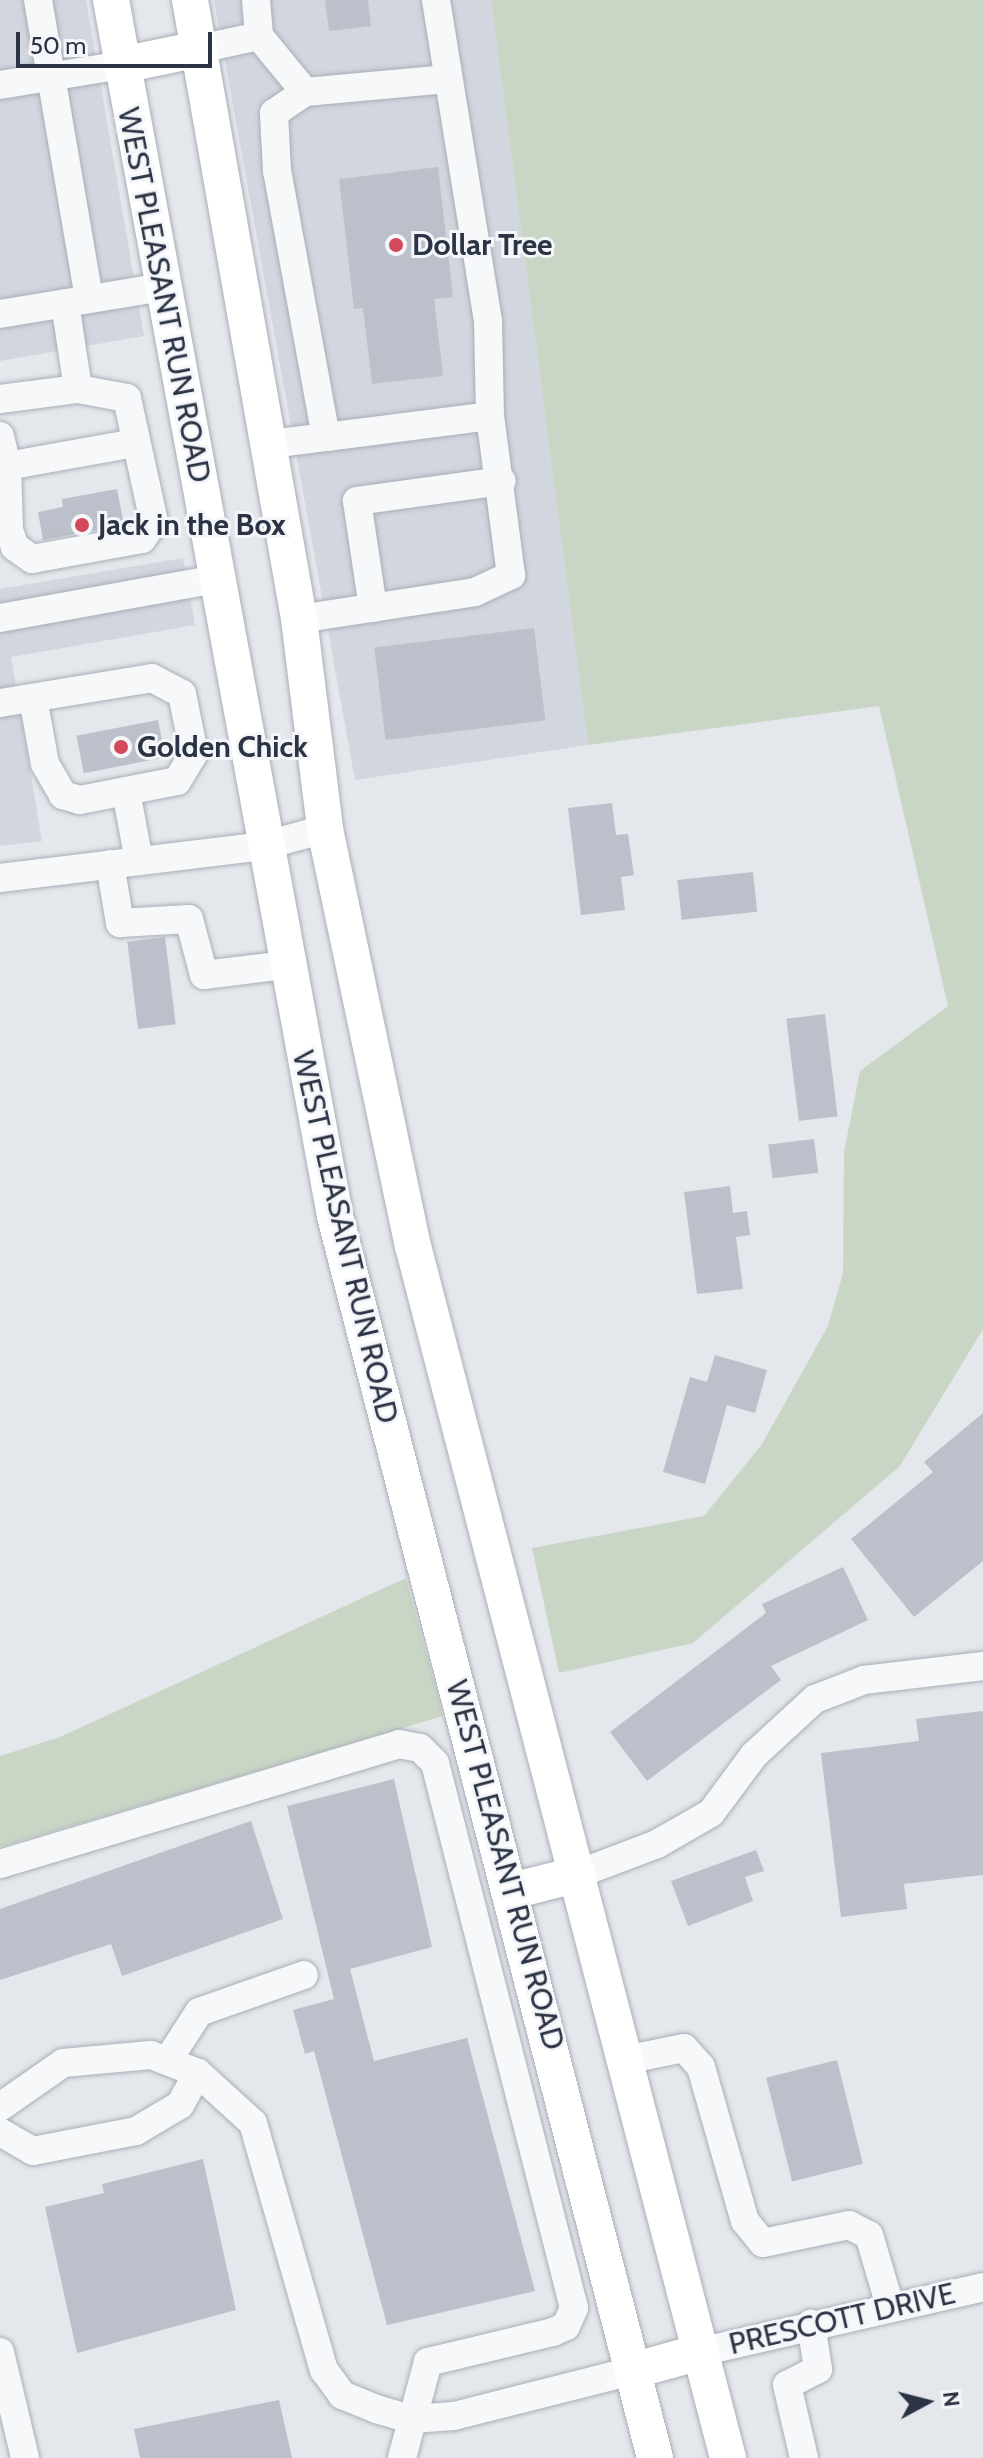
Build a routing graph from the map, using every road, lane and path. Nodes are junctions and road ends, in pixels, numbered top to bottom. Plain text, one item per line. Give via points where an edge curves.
1 (38, 0) edge
2 (111, 0) edge
3 (190, 0) edge
4 (256, 0) edge
5 (436, 0) edge
6 (259, 36) junction
7 (199, 49) junction
8 (122, 65) junction
9 (52, 76) junction
10 (447, 79) junction
11 (0, 85) edge
12 (305, 92) junction
13 (163, 287) junction
14 (77, 301) junction
15 (0, 314) edge
16 (78, 389) junction
17 (0, 399) edge
18 (490, 416) junction
19 (0, 436) edge
20 (326, 437) junction
21 (135, 443) junction
22 (270, 444) junction
23 (7, 465) junction
24 (502, 481) junction
25 (217, 579) junction
26 (373, 608) junction
27 (0, 618) edge
28 (299, 619) junction
29 (33, 698) junction
30 (0, 703) edge
31 (126, 791) junction
32 (325, 829) junction
33 (263, 846) junction
34 (139, 861) junction
35 (110, 864) junction
36 (0, 878) edge
37 (286, 965) junction
38 (983, 1666) edge
39 (0, 1864) edge
40 (578, 1874) junction
41 (512, 1891) junction
42 (304, 1975) dead end
43 (168, 2060) junction
44 (625, 2060) junction
45 (198, 2073) junction
46 (0, 2107) edge
47 (0, 2132) edge
48 (983, 2287) edge
49 (890, 2306) junction
50 (811, 2324) junction
51 (0, 2352) edge
52 (700, 2352) junction
53 (632, 2371) junction
54 (412, 2419) junction
55 (15, 2445) edge
56 (402, 2458) edge
57 (655, 2458) edge
58 (728, 2458) edge
59 (804, 2458) edge

1 - 9 street
2 - 8 main road, WEST PLEASANT RUN ROAD
3 - 7 main road
4 - 6 street
5 - 10 street
6 - 7 street
6 - 12 street
7 - 8 main road
7 - 22 main road
8 - 9 street
8 - 13 main road, WEST PLEASANT RUN ROAD
9 - 11 street
9 - 14 street
10 - 12 street
10 - 18 street via 488,321
12 - 20 street via 274,113 277,171
13 - 14 street
13 - 25 main road, WEST PLEASANT RUN ROAD
14 - 15 street
14 - 16 street
16 - 17 street
16 - 21 street via 127,398
18 - 20 street
18 - 24 street
19 - 23 street
20 - 22 street
21 - 23 street
21 - 23 street via 154,522 142,539 57,555 32,559 15,547 3,491
22 - 28 main road
24 - 26 street via 511,575 475,592
24 - 26 street via 357,501
25 - 27 street
25 - 33 main road, WEST PLEASANT RUN ROAD
26 - 28 street
28 - 32 main road
29 - 30 street
29 - 31 street via 45,764 63,795
29 - 31 street via 152,678 182,694 194,753 177,781
31 - 34 street
32 - 33 street
32 - 40 main road via 413,1246
33 - 34 street
33 - 37 main road, WEST PLEASANT RUN ROAD
34 - 35 street
35 - 36 street
35 - 37 street via 120,923 189,919 204,975
37 - 41 main road, WEST PLEASANT RUN ROAD via 335,1216
38 - 40 street via 864,1680 815,1699 754,1755 711,1813 657,1844
39 - 54 street via 399,1744 420,1748 435,1763 574,2308 566,2326 553,2332 428,2362
40 - 41 main road
40 - 44 main road
41 - 53 main road, WEST PLEASANT RUN ROAD
42 - 43 street via 199,2012
43 - 45 street
43 - 46 street via 108,2056 63,2063
44 - 49 street via 684,2048 701,2067 745,2221 763,2243 849,2225 869,2235
44 - 52 main road
45 - 47 street via 180,2105 136,2131 33,2151
45 - 54 street via 253,2123 324,2370 342,2395
48 - 49 street, PRESCOTT DRIVE
49 - 50 street, PRESCOTT DRIVE
50 - 52 street, PRESCOTT DRIVE
50 - 59 street via 818,2369 787,2385
51 - 55 street
52 - 53 main road
52 - 58 main road
53 - 54 street via 454,2416
53 - 57 main road, WEST PLEASANT RUN ROAD
54 - 56 street

